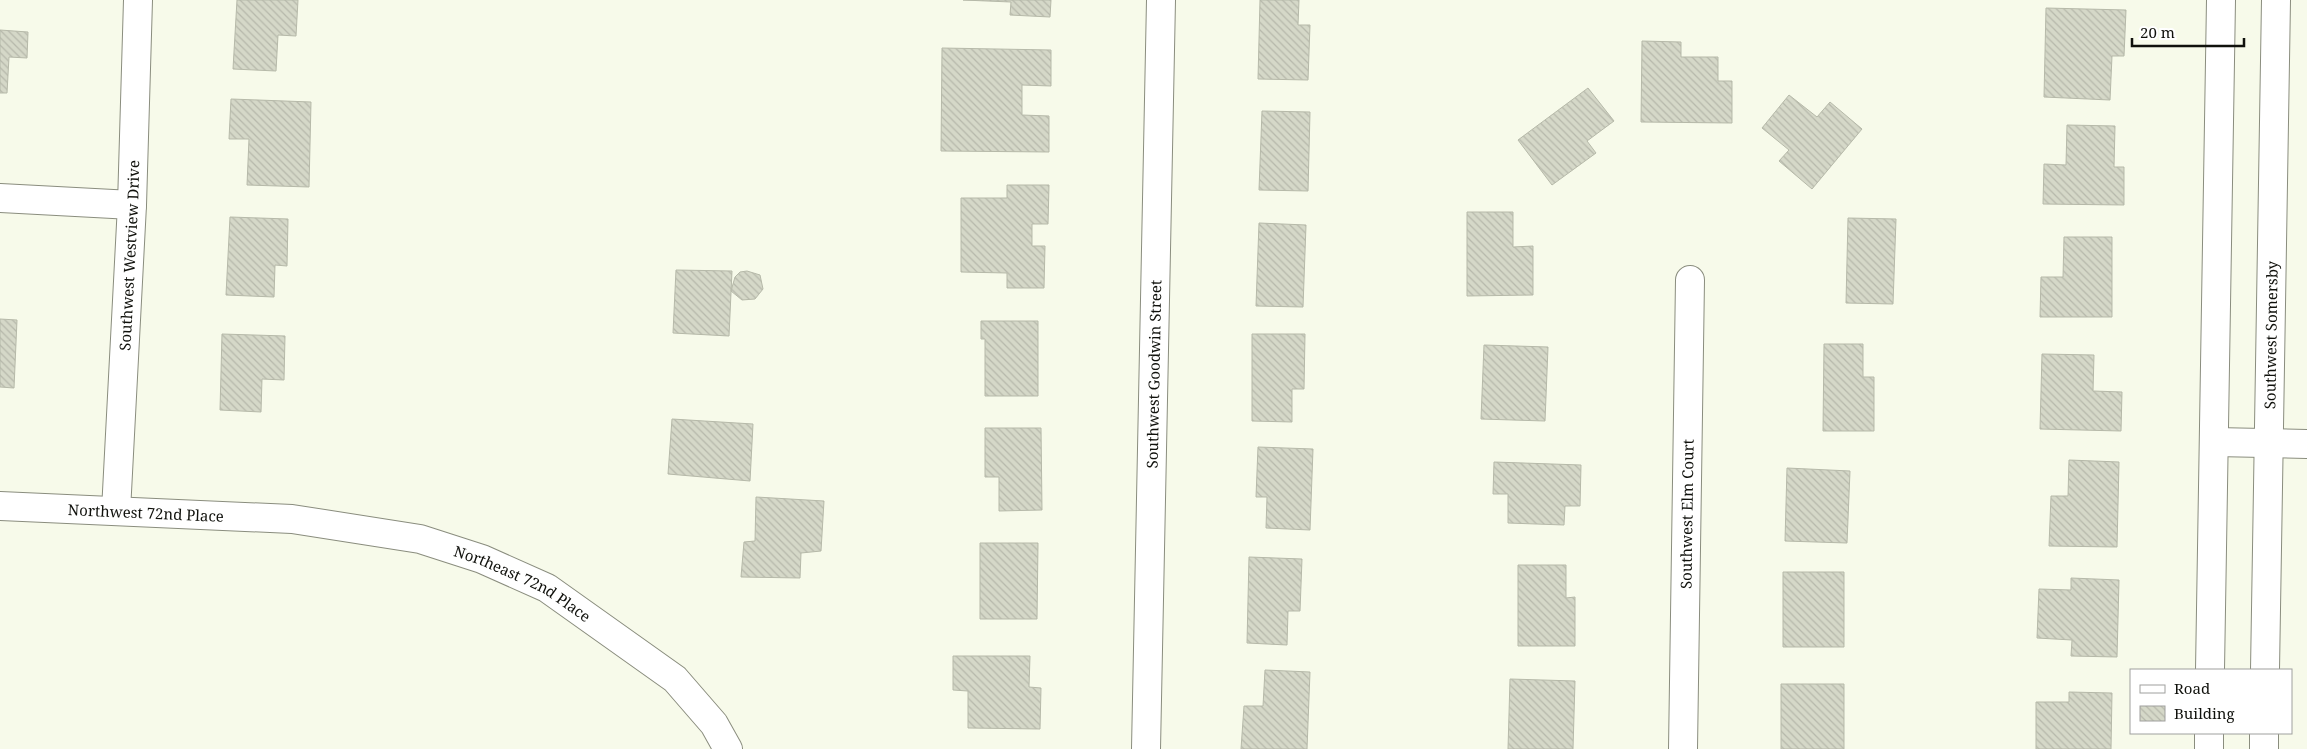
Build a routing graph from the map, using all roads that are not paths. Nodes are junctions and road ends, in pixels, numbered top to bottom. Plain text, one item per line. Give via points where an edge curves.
1 (138, 0) edge
2 (1161, 0) edge
3 (2221, 0) edge
4 (2276, 0) edge
5 (0, 198) edge
6 (132, 205) junction
7 (1690, 280) dead end
8 (2215, 442) junction
9 (2269, 443) junction
10 (2307, 444) edge
11 (0, 506) edge
12 (116, 511) junction
13 (292, 519) joint
14 (2210, 669) edge
15 (2265, 669) edge
16 (2209, 734) edge
17 (2264, 734) edge
18 (728, 749) edge
19 (1146, 749) edge
20 (1683, 749) edge
21 (2209, 749) edge
22 (2264, 749) edge

1 - 6 street, Southwest Westview Drive
2 - 19 street, Southwest Goodwin Street
3 - 8 street
4 - 9 street, Southwest Somersby
5 - 6 street
6 - 12 street, Southwest Westview Drive
7 - 20 street, Southwest Elm Court
8 - 9 street
8 - 14 street
9 - 10 street
9 - 15 street, Southwest Somersby
11 - 12 street, Northwest 72nd Place
12 - 13 street, Northwest 72nd Place
13 - 18 street, Northeast 72nd Place via 420,539 482,560 547,588 675,679 714,724
16 - 21 street
17 - 22 street

